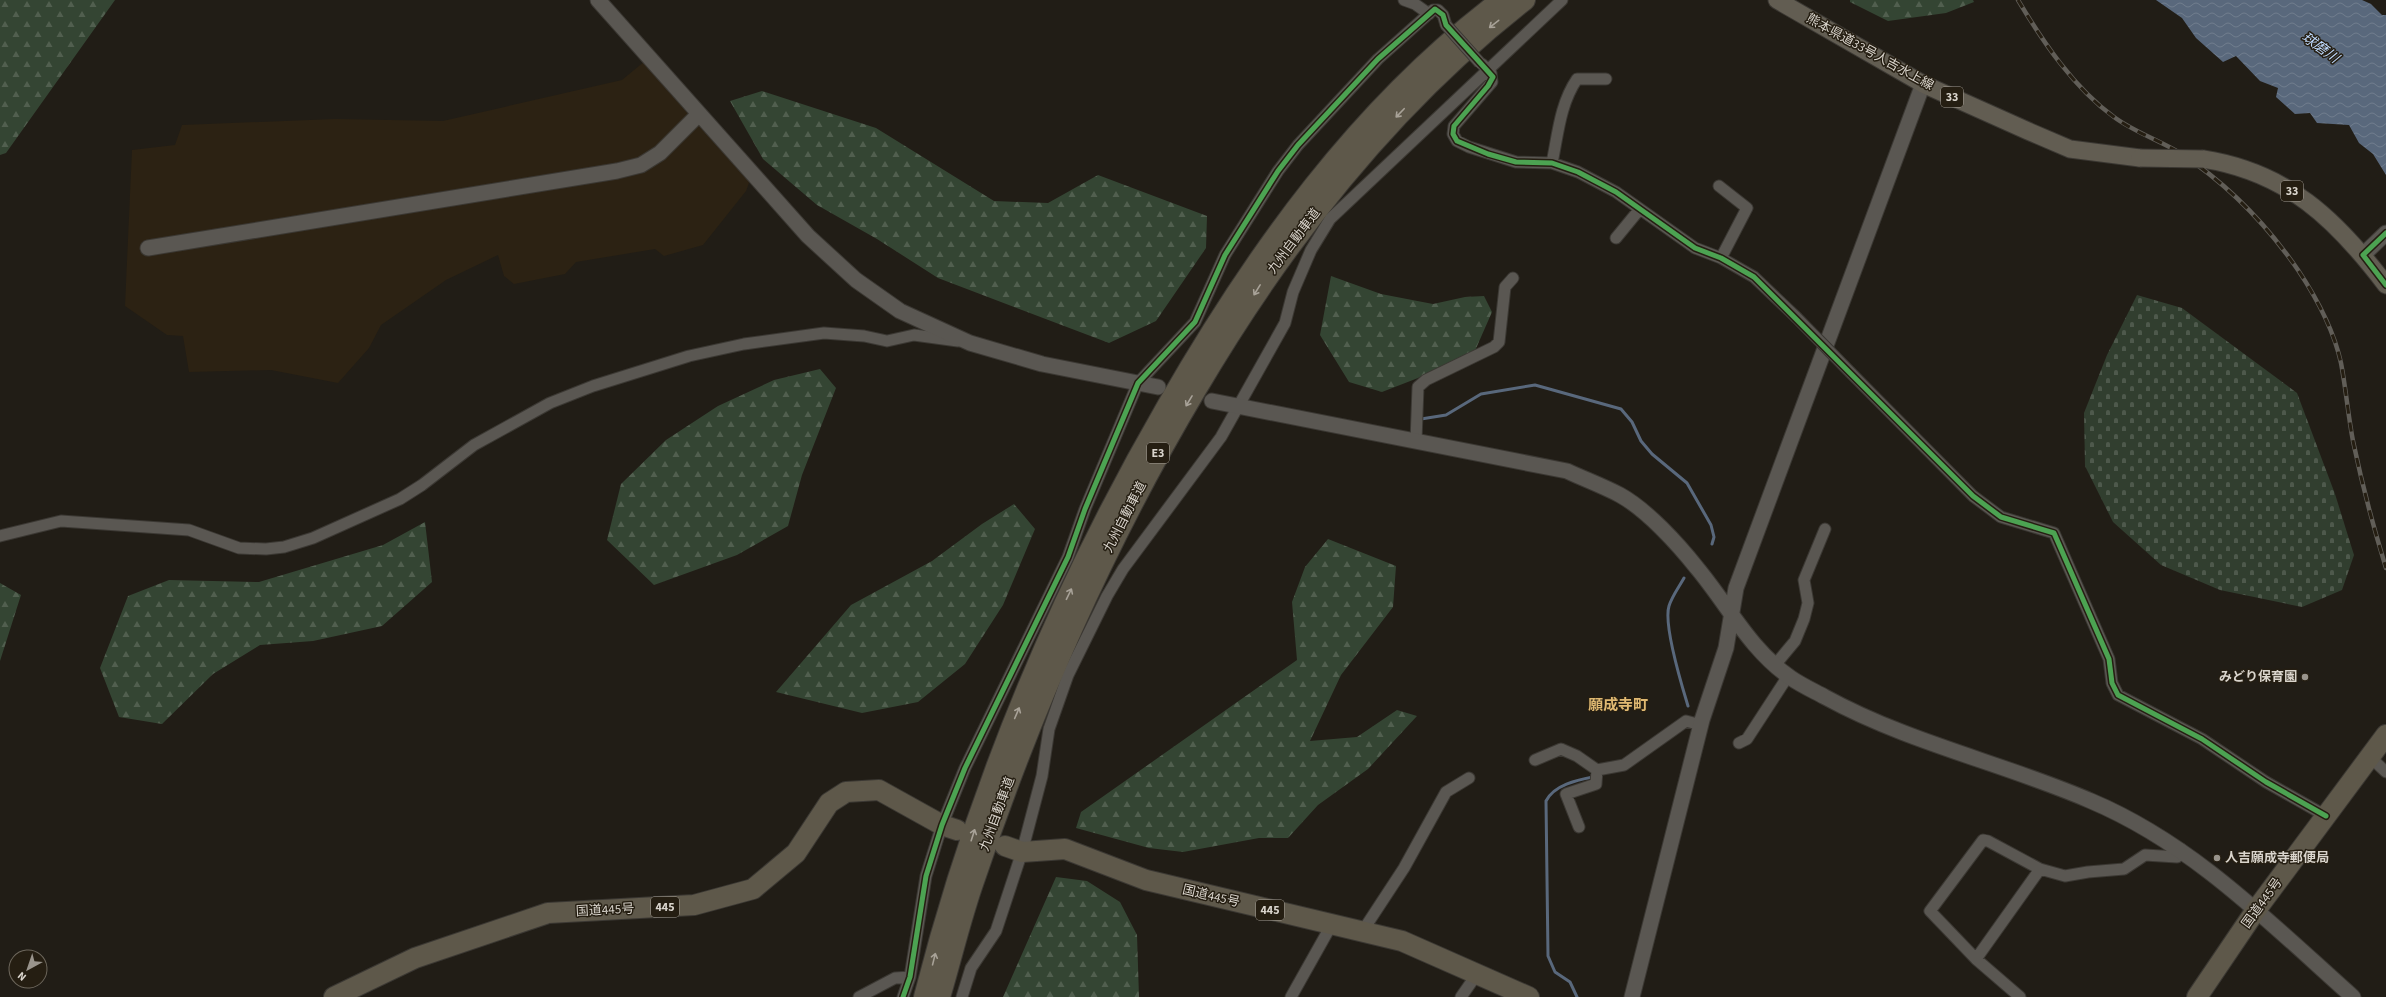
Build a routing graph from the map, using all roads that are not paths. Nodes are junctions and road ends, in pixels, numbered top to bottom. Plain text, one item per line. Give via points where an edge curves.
1 (598, 0) edge
2 (1404, 0) edge
3 (1501, 0) edge
4 (1525, 0) edge
5 (1562, 0) edge
6 (1777, 0) edge
7 (1429, 14) junction
8 (1484, 66) junction
9 (1606, 79) dead end
10 (1924, 84) junction
11 (699, 114) junction
12 (1552, 163) junction
13 (1719, 186) dead end
14 (1640, 210) junction
15 (2386, 234) edge
16 (1616, 238) dead end
17 (148, 248) dead end
18 (2363, 255) junction
19 (1721, 258) junction
20 (1513, 278) dead end
21 (2386, 285) edge
22 (970, 342) junction
23 (1138, 382) junction
24 (1158, 387) dead end
25 (1212, 401) dead end
26 (1238, 407) junction
27 (1416, 441) junction
28 (1825, 529) dead end
29 (0, 536) edge
30 (1732, 616) junction
31 (1775, 665) junction
32 (1788, 676) junction
33 (1701, 725) junction
34 (2386, 735) edge
35 (1739, 743) dead end
36 (2370, 757) junction
37 (1535, 760) dead end
38 (1597, 770) junction
39 (2386, 772) edge
40 (1469, 778) dead end
41 (2326, 816) junction
42 (949, 828) junction
43 (1579, 828) dead end
44 (1014, 849) junction
45 (2181, 849) junction
46 (2040, 869) junction
47 (2256, 910) junction
48 (1332, 924) junction
49 (1362, 932) junction
50 (1976, 959) junction
51 (1478, 974) junction
52 (910, 977) junction
53 (334, 997) edge
54 (859, 997) edge
55 (903, 997) edge
56 (924, 997) edge
57 (940, 997) edge
58 (962, 997) edge
59 (1291, 997) edge
60 (1461, 997) edge
61 (1528, 997) edge
62 (1632, 997) edge
63 (2020, 997) edge
64 (2198, 997) edge
65 (2353, 997) edge

1 - 11 street
2 - 7 street
56 -> 3 highway, 九州自動車道 / E3 via 940,933 1000,754 1043,651 1109,512 1188,370 1248,274 1334,160 1387,99 1470,23
4 -> 57 highway, 九州自動車道 / E3 via 1482,34 1400,113 1347,172 1260,286 1164,443 1122,520 1074,620 1024,741 974,880
5 - 8 street
6 - 10 main road, 熊本県道33号人吉水上線 / 33
7 - 8 street, bridge via 1435,9 1438,10 1443,15 1446,25
7 - 23 street via 1378,59 1298,145 1278,171 1225,255 1195,322
8 - 12 street via 1493,77 1492,82 1454,126 1454,138 1469,147 1516,162
8 - 26 street via 1330,219 1311,250 1293,292 1285,322
9 - 12 street via 1577,79 1570,89 1564,103
10 - 18 main road, 熊本県道33号人吉水上線 / 33, bridge via 2070,149 2140,158 2203,159 2231,163 2276,182 2320,211
10 - 30 street via 1736,588
11 - 17 street via 660,153 641,165 617,171
11 - 22 street via 808,236 856,280 900,311
12 - 14 street via 1578,172 1616,192
13 - 19 street via 1747,208
14 - 16 street
14 - 19 street via 1695,248
15 - 18 street
18 - 21 main road, 熊本県道33号人吉水上線 / 33
19 - 41 street, bridge via 1754,277 1993,513 2054,533 2109,659 2112,683 2118,695 2202,739 2266,782
20 - 27 street via 1504,287 1499,342 1494,347 1426,380 1418,387
22 - 23 street via 1042,364
22 - 29 street via 914,335 886,341 824,332 744,344 689,356 593,386 550,403 474,445 400,499 313,538 284,547 239,548 189,530 61,521
23 - 24 street
23 - 42 street via 1085,509 1068,557 965,768
25 - 26 street
26 - 27 street
26 - 44 street via 1221,437 1123,569 1107,596 1068,675 1049,729 1042,776
27 - 30 street via 1567,471 1622,496 1666,532 1699,569
28 - 31 street via 1804,580 1808,603 1804,619 1795,640
30 - 31 street via 1764,656
30 - 33 street via 1726,648
31 - 32 street
32 - 35 street via 1748,739
32 - 45 street via 1880,724 2090,800 2126,817
33 - 38 street via 1686,720 1624,765
33 - 62 street
34 - 36 highway, 国道445号
36 - 39 street
36 - 41 highway, 国道445号
37 - 38 street via 1561,749 1577,756
38 - 43 street via 1596,784 1566,794
40 - 49 street via 1446,792 1404,868
41 - 47 highway, 国道445号
42 - 52 street via 926,876
42 - 53 highway, 国道445号 / 445 via 879,790 846,792 830,803 796,853 753,888 694,906 548,913 415,958
44 - 48 highway, 国道445号 / 445 via 1065,849 1146,880
44 - 58 street via 996,931 971,968
45 - 46 street via 2177,856 2145,855 2124,869 2065,876
45 - 47 street
46 - 50 street
46 - 50 street via 1983,840 1930,911
47 - 64 highway, 国道445号
47 - 65 street
48 - 49 highway, 国道445号 / 445
48 - 59 street
49 - 51 highway, 国道445号 / 445 via 1402,941
50 - 63 street
51 - 60 street
51 - 61 highway, 国道445号 / 445
52 - 54 street via 895,978
52 - 55 street

